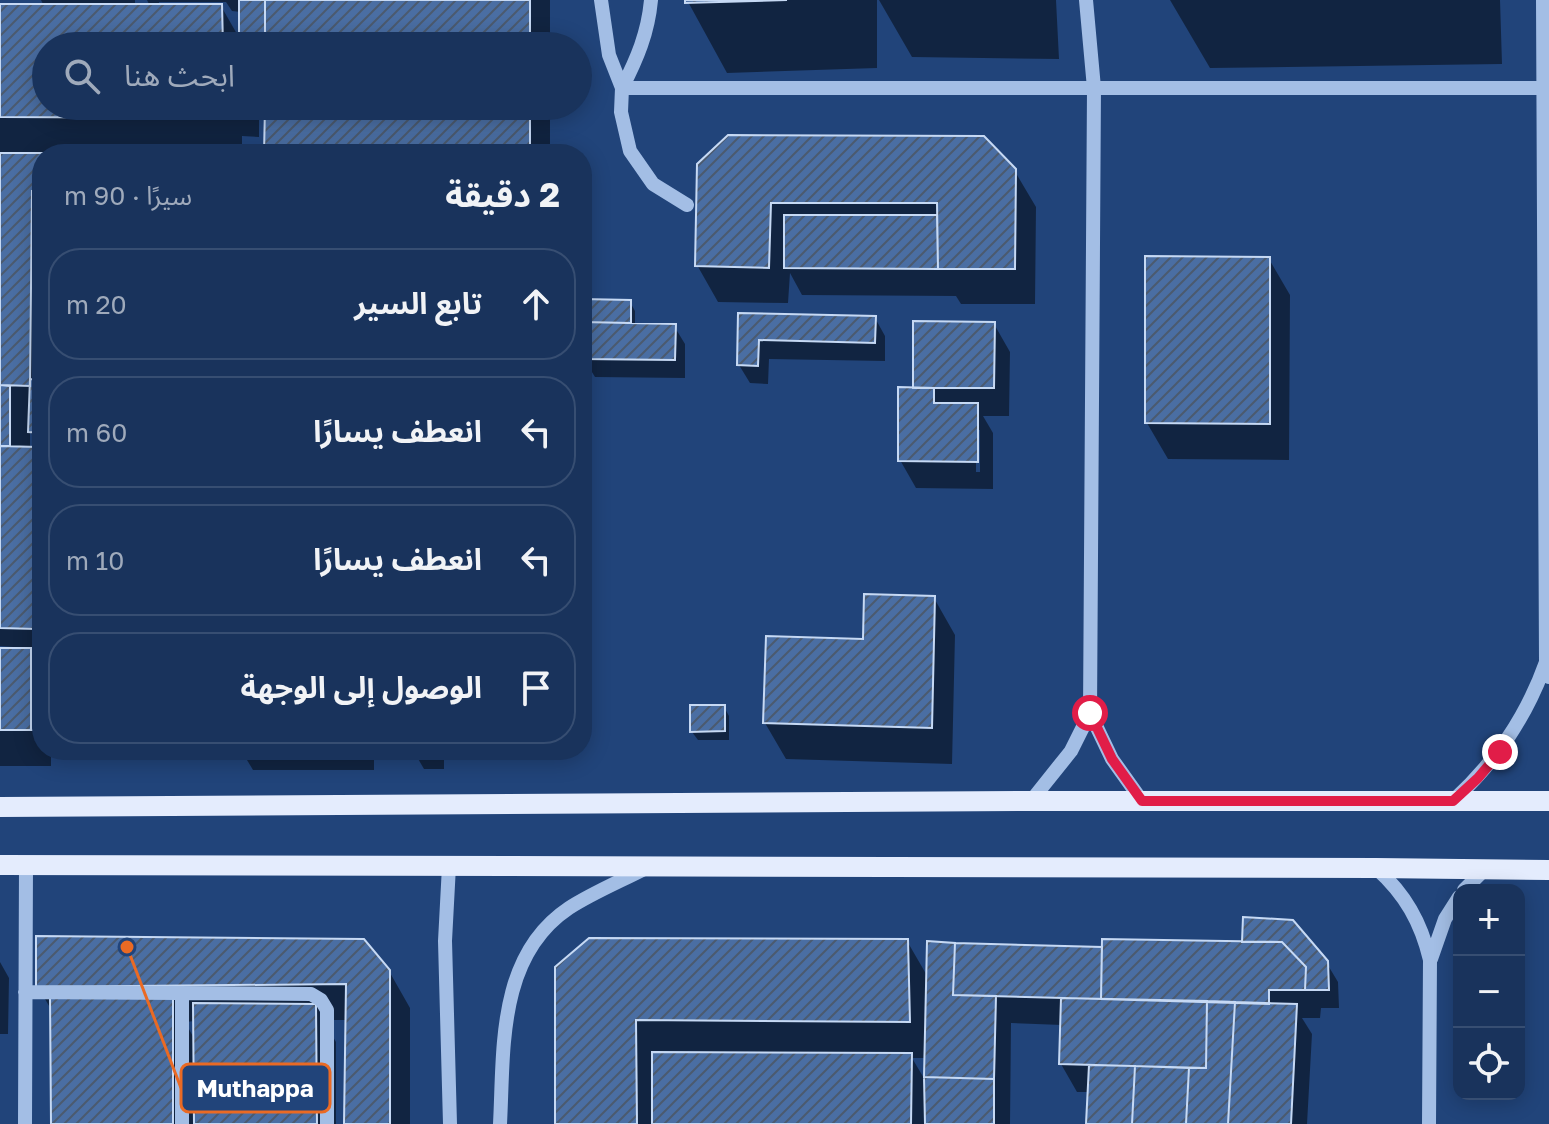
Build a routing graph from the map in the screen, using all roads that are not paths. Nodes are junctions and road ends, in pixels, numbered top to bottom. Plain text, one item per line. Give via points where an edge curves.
1 (601, 0) edge
2 (651, 0) edge
3 (1086, 0) edge
4 (1543, 0) edge
5 (622, 88) junction
6 (1094, 88) junction
7 (1546, 88) edge
8 (687, 205) dead end
9 (1546, 661) junction
10 (1549, 677) edge
11 (1090, 713) junction
12 (1031, 801) junction
13 (1142, 801) junction
14 (1453, 801) junction
15 (1549, 801) edge
16 (0, 807) edge
17 (0, 865) edge
18 (26, 865) junction
19 (449, 866) junction
20 (648, 867) junction
21 (1376, 868) junction
22 (1485, 869) junction
23 (1549, 870) edge
24 (1470, 884) edge
25 (1453, 906) edge
26 (1430, 960) junction
27 (25, 992) junction
28 (182, 993) junction
29 (25, 1124) edge
30 (182, 1124) edge
31 (327, 1124) edge
32 (450, 1124) edge
33 (500, 1124) edge
34 (1429, 1124) edge

1 - 5 street via 609,55
2 - 5 street via 640,53
3 - 6 street
4 - 7 street
5 - 6 street
5 - 8 street via 621,112 630,151 653,184
6 - 7 street
6 - 11 street
7 - 9 street
9 - 10 street
9 - 14 street via 1513,733
11 - 12 street via 1065,760
11 - 13 street via 1112,759
12 - 13 main road
12 - 16 main road
13 - 14 main road
14 - 15 main road
17 - 18 main road
18 - 19 main road
18 - 27 street
19 - 20 main road
19 - 32 street via 445,941
20 - 21 main road
20 - 33 street via 568,909 530,948 509,1000
21 - 22 main road
21 - 26 street via 1406,899
22 - 23 main road
22 - 24 street
25 - 26 street
26 - 34 street
27 - 28 street
27 - 29 street
28 - 30 street
28 - 31 street via 299,993 321,1000 327,1010

